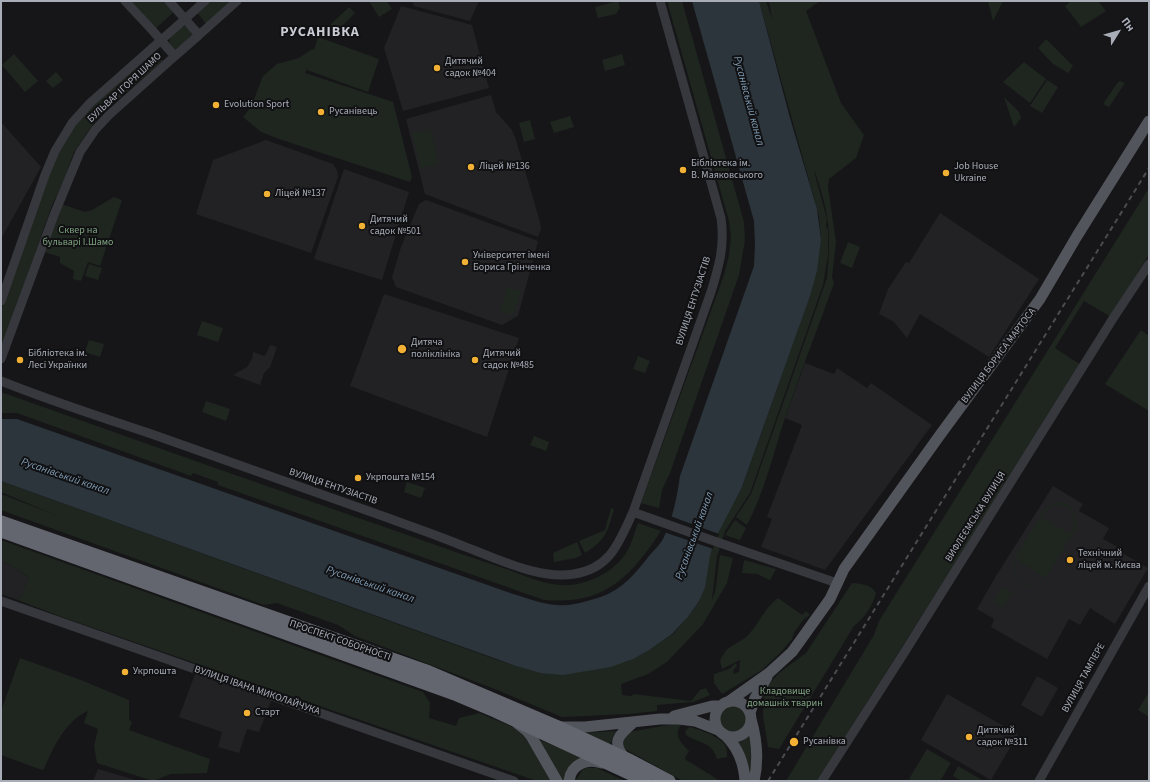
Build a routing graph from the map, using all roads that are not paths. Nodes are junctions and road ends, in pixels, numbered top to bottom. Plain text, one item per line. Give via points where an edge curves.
1 (126, 1) edge
2 (168, 1) edge
3 (205, 1) edge
4 (237, 1) edge
5 (660, 1) edge
6 (185, 19) junction
7 (199, 35) junction
8 (161, 40) junction
9 (175, 56) junction
10 (1149, 121) edge
11 (1149, 264) edge
12 (1, 301) edge
13 (1, 359) edge
14 (1, 381) edge
15 (633, 512) junction
16 (1, 522) edge
17 (1, 532) edge
18 (837, 583) junction
19 (1149, 586) edge
20 (2, 605) edge
21 (769, 673) junction
22 (724, 704) junction
23 (506, 716) junction
24 (750, 716) junction
25 (660, 719) junction
26 (635, 722) junction
27 (558, 727) junction
28 (722, 733) junction
29 (627, 759) junction
30 (633, 775) junction
31 (514, 781) edge
32 (558, 781) edge
33 (569, 781) edge
34 (646, 781) edge
35 (669, 781) edge
36 (745, 781) edge
37 (754, 781) edge
38 (822, 781) edge
39 (1039, 781) edge

1 - 8 street
2 - 6 street
3 - 6 street
4 - 7 street
5 - 15 street, ВУЛИЦЯ ЕНТУЗІАСТІВ via 721,218 723,244 711,292
6 - 7 street
6 - 8 street, БУЛЬВАР ІГОРЯ ШАМО
7 - 9 street, БУЛЬВАР ІГОРЯ ШАМО
8 - 9 street
8 - 12 street, БУЛЬВАР ІГОРЯ ШАМО via 90,103 72,123 45,175
9 - 13 street, БУЛЬВАР ІГОРЯ ШАМО via 95,130 80,152 66,181
10 - 18 main road, ВУЛИЦЯ БОРИСА МАРТОСА via 1040,299 844,568
11 - 38 street, ВИФЛЕЄМСЬКА ВУЛИЦЯ
14 - 15 street, ВУЛИЦЯ ЕНТУЗІАСТІВ via 545,574 575,574 600,564 618,546
15 - 18 street
16 - 27 highway, ПРОСПЕКТ СОБОРНОСТІ via 429,672
17 - 23 highway, ПРОСПЕКТ СОБОРНОСТІ via 457,695
18 - 21 main road, ВУЛИЦЯ БОРИСА МАРТОСА via 830,599 800,642
19 - 39 street, ВУЛИЦЯ ТАМПЕРЕ
20 - 31 street, ВУЛИЦЯ ІВАНА МИКОЛАЙЧУКА
21 - 22 main road, ВУЛИЦЯ БОРИСА МАРТОСА
21 - 24 main road, ВУЛИЦЯ БОРИСА МАРТОСА via 755,698
22 - 24 main road via 733,701 743,705
22 - 25 main road, ВУЛИЦЯ БОРИСА МАРТОСА
22 - 28 main road via 715,715 714,721
23 - 30 highway, ПРОСПЕКТ СОБОРНОСТІ
23 - 32 main road via 527,731
24 - 28 main road via 750,725 743,734 731,738
24 - 37 main road via 757,747
25 - 26 main road, ВУЛИЦЯ БОРИСА МАРТОСА
25 - 28 main road, ВУЛИЦЯ БОРИСА МАРТОСА via 690,720
26 - 27 main road, ВУЛИЦЯ БОРИСА МАРТОСА
26 - 29 main road via 618,738 617,744
27 - 29 highway, ПРОСПЕКТ СОБОРНОСТІ
28 - 36 main road via 740,757
29 - 35 highway, ПРОСПЕКТ СОБОРНОСТІ
30 - 33 main road via 598,762 588,761 572,771
30 - 34 highway, ПРОСПЕКТ СОБОРНОСТІ

